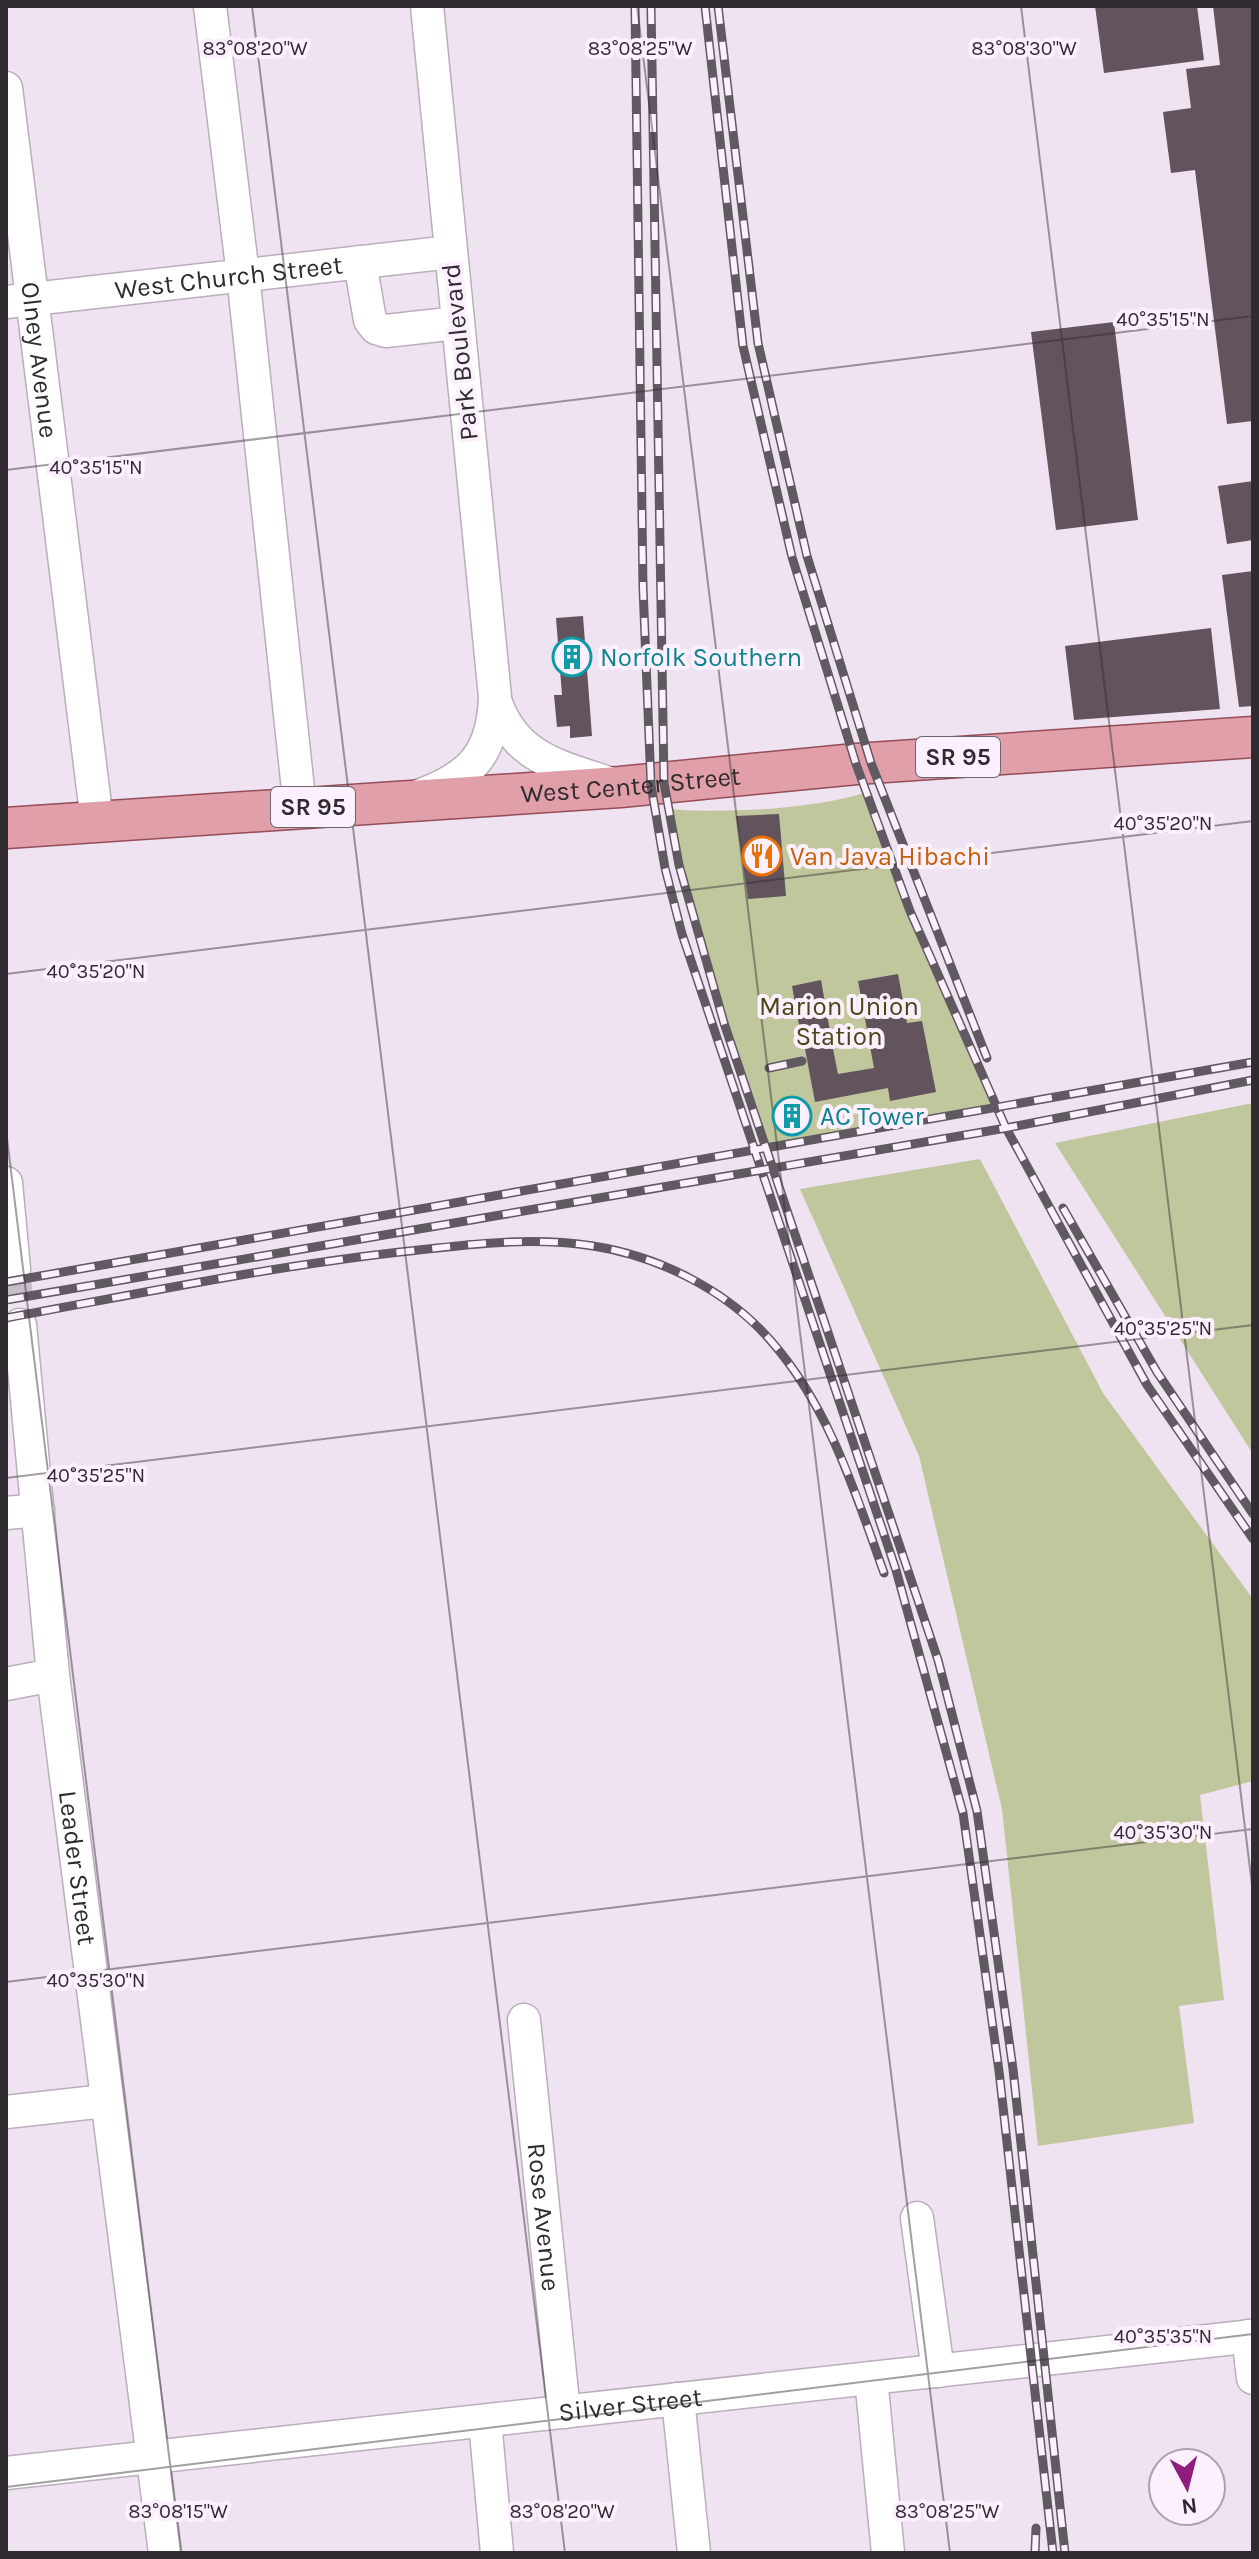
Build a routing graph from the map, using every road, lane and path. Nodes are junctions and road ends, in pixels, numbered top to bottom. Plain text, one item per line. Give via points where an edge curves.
1 (210, 6) edge
2 (427, 6) edge
3 (6, 88) edge
4 (451, 252) junction
5 (360, 262) junction
6 (243, 275) junction
7 (20, 300) edge
8 (457, 323) junction
9 (495, 697) junction
10 (1253, 737) edge
11 (620, 787) junction
12 (408, 800) junction
13 (300, 808) junction
14 (97, 821) junction
15 (6, 828) edge
16 (6, 1183) edge
17 (14, 1269) dead end
18 (20, 1325) tunnel mouth
19 (38, 1510) junction
20 (6, 1513) edge
21 (53, 1675) junction
22 (6, 1684) edge
23 (524, 2020) dead end
24 (105, 2101) junction
25 (6, 2112) edge
26 (917, 2218) dead end
27 (1251, 2336) edge
28 (938, 2371) junction
29 (871, 2378) junction
30 (1253, 2378) edge
31 (678, 2399) junction
32 (564, 2412) junction
33 (485, 2421) junction
34 (153, 2457) junction
35 (6, 2473) edge
36 (165, 2553) edge
37 (497, 2553) edge
38 (694, 2553) edge
39 (888, 2553) edge

1 - 6 street
2 - 4 street, Park Boulevard
3 - 7 street, Olney Avenue
4 - 5 street, West Church Street
4 - 8 street, Park Boulevard
5 - 6 street, West Church Street
5 - 8 street via 376,328
6 - 7 street, West Church Street
6 - 13 street
7 - 14 street, Olney Avenue
8 - 9 street, Park Boulevard
9 - 11 street, Park Boulevard via 514,740 571,771
9 - 12 street, Park Boulevard via 494,728 473,765 442,788
10 - 11 main road, West Center Street / SR 95 via 871,763
11 - 12 main road, West Center Street / SR 95
12 - 13 main road, West Center Street / SR 95
13 - 14 main road, West Center Street / SR 95
14 - 15 main road, West Center Street / SR 95
16 - 17 street
18 - 19 street, Leader Street
19 - 20 street
19 - 21 street, Leader Street
21 - 22 street
21 - 24 street, Leader Street
23 - 32 street, Rose Avenue
24 - 25 street
24 - 34 street, Leader Street
26 - 28 street
27 - 28 street, Silver Street
27 - 30 street
28 - 29 street, Silver Street
29 - 31 street, Silver Street
29 - 39 street
31 - 32 street, Silver Street
31 - 38 street
32 - 33 street, Silver Street
33 - 34 street, Silver Street
33 - 37 street
34 - 35 street, Silver Street
34 - 36 street, Leader Street

